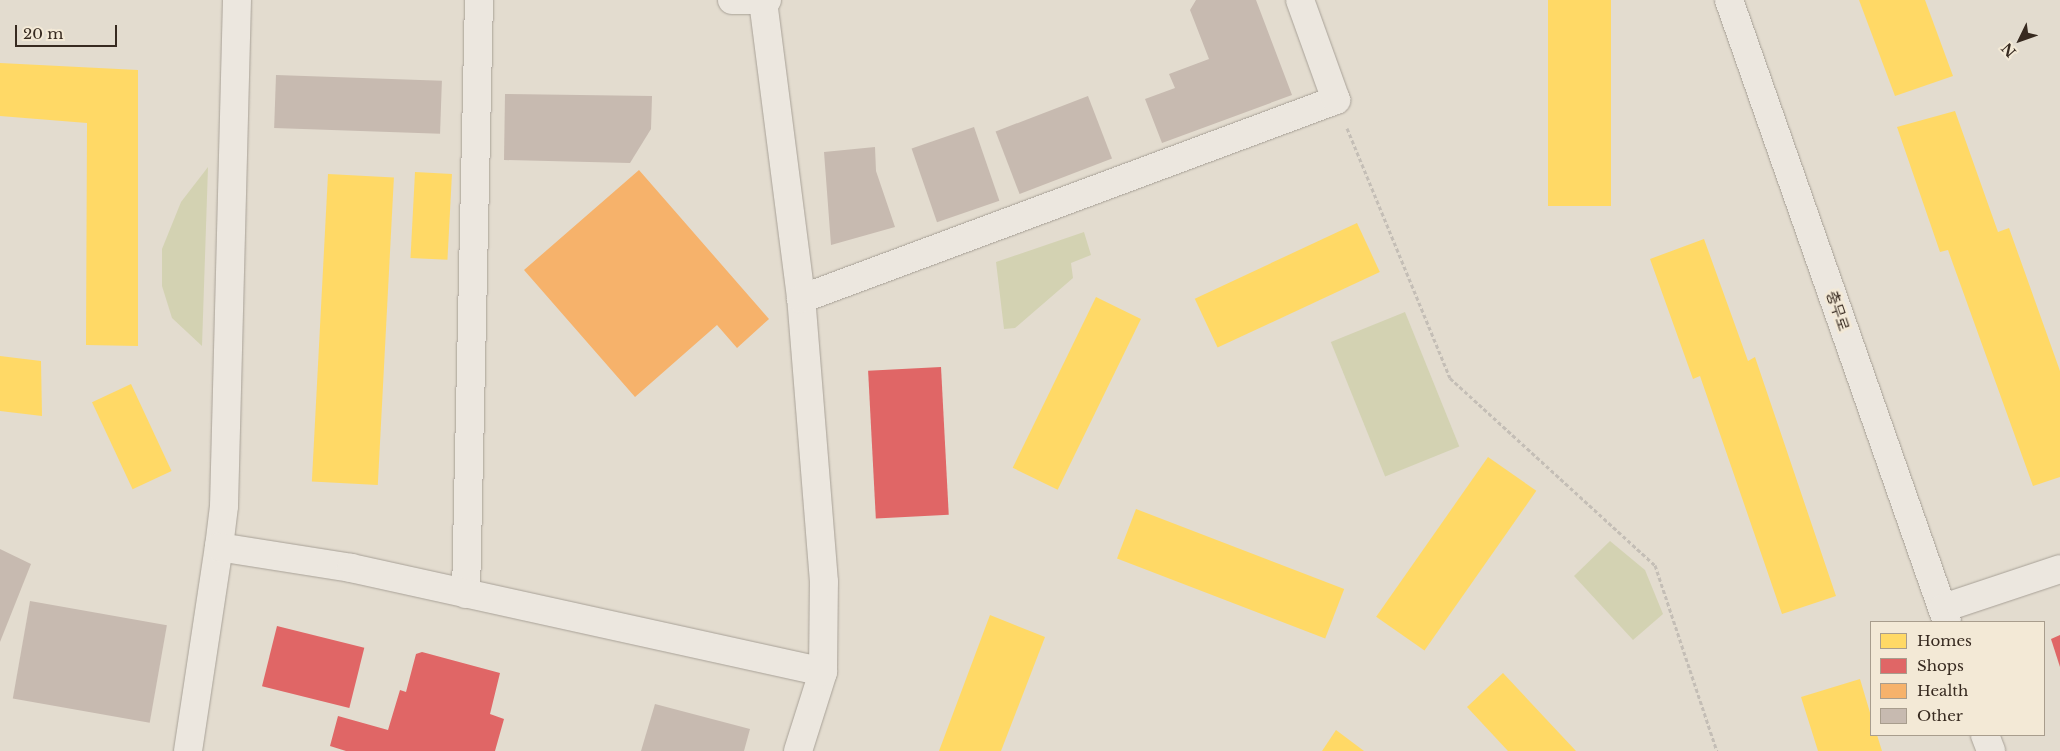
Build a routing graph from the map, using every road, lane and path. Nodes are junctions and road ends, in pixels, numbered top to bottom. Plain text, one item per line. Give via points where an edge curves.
1 (236, 0) edge
2 (479, 0) edge
3 (732, 0) edge
4 (1300, 0) edge
5 (1729, 0) edge
6 (765, 1) edge
7 (1336, 100) junction
8 (801, 299) junction
9 (219, 547) junction
10 (2060, 568) edge
11 (466, 594) junction
12 (1945, 615) edge
13 (823, 672) junction
14 (1985, 736) edge
15 (188, 751) edge
16 (798, 751) edge
17 (1717, 751) edge
18 (1991, 751) edge

1 - 9 street via 224,506
2 - 11 street
3 - 6 street
4 - 7 street
5 - 12 street, 충무로
6 - 8 street
7 - 8 street
7 - 17 path via 1450,378 1655,565
8 - 13 street via 824,582
9 - 11 street via 351,568
9 - 15 street
10 - 12 street
11 - 13 street
13 - 16 street
14 - 18 street

